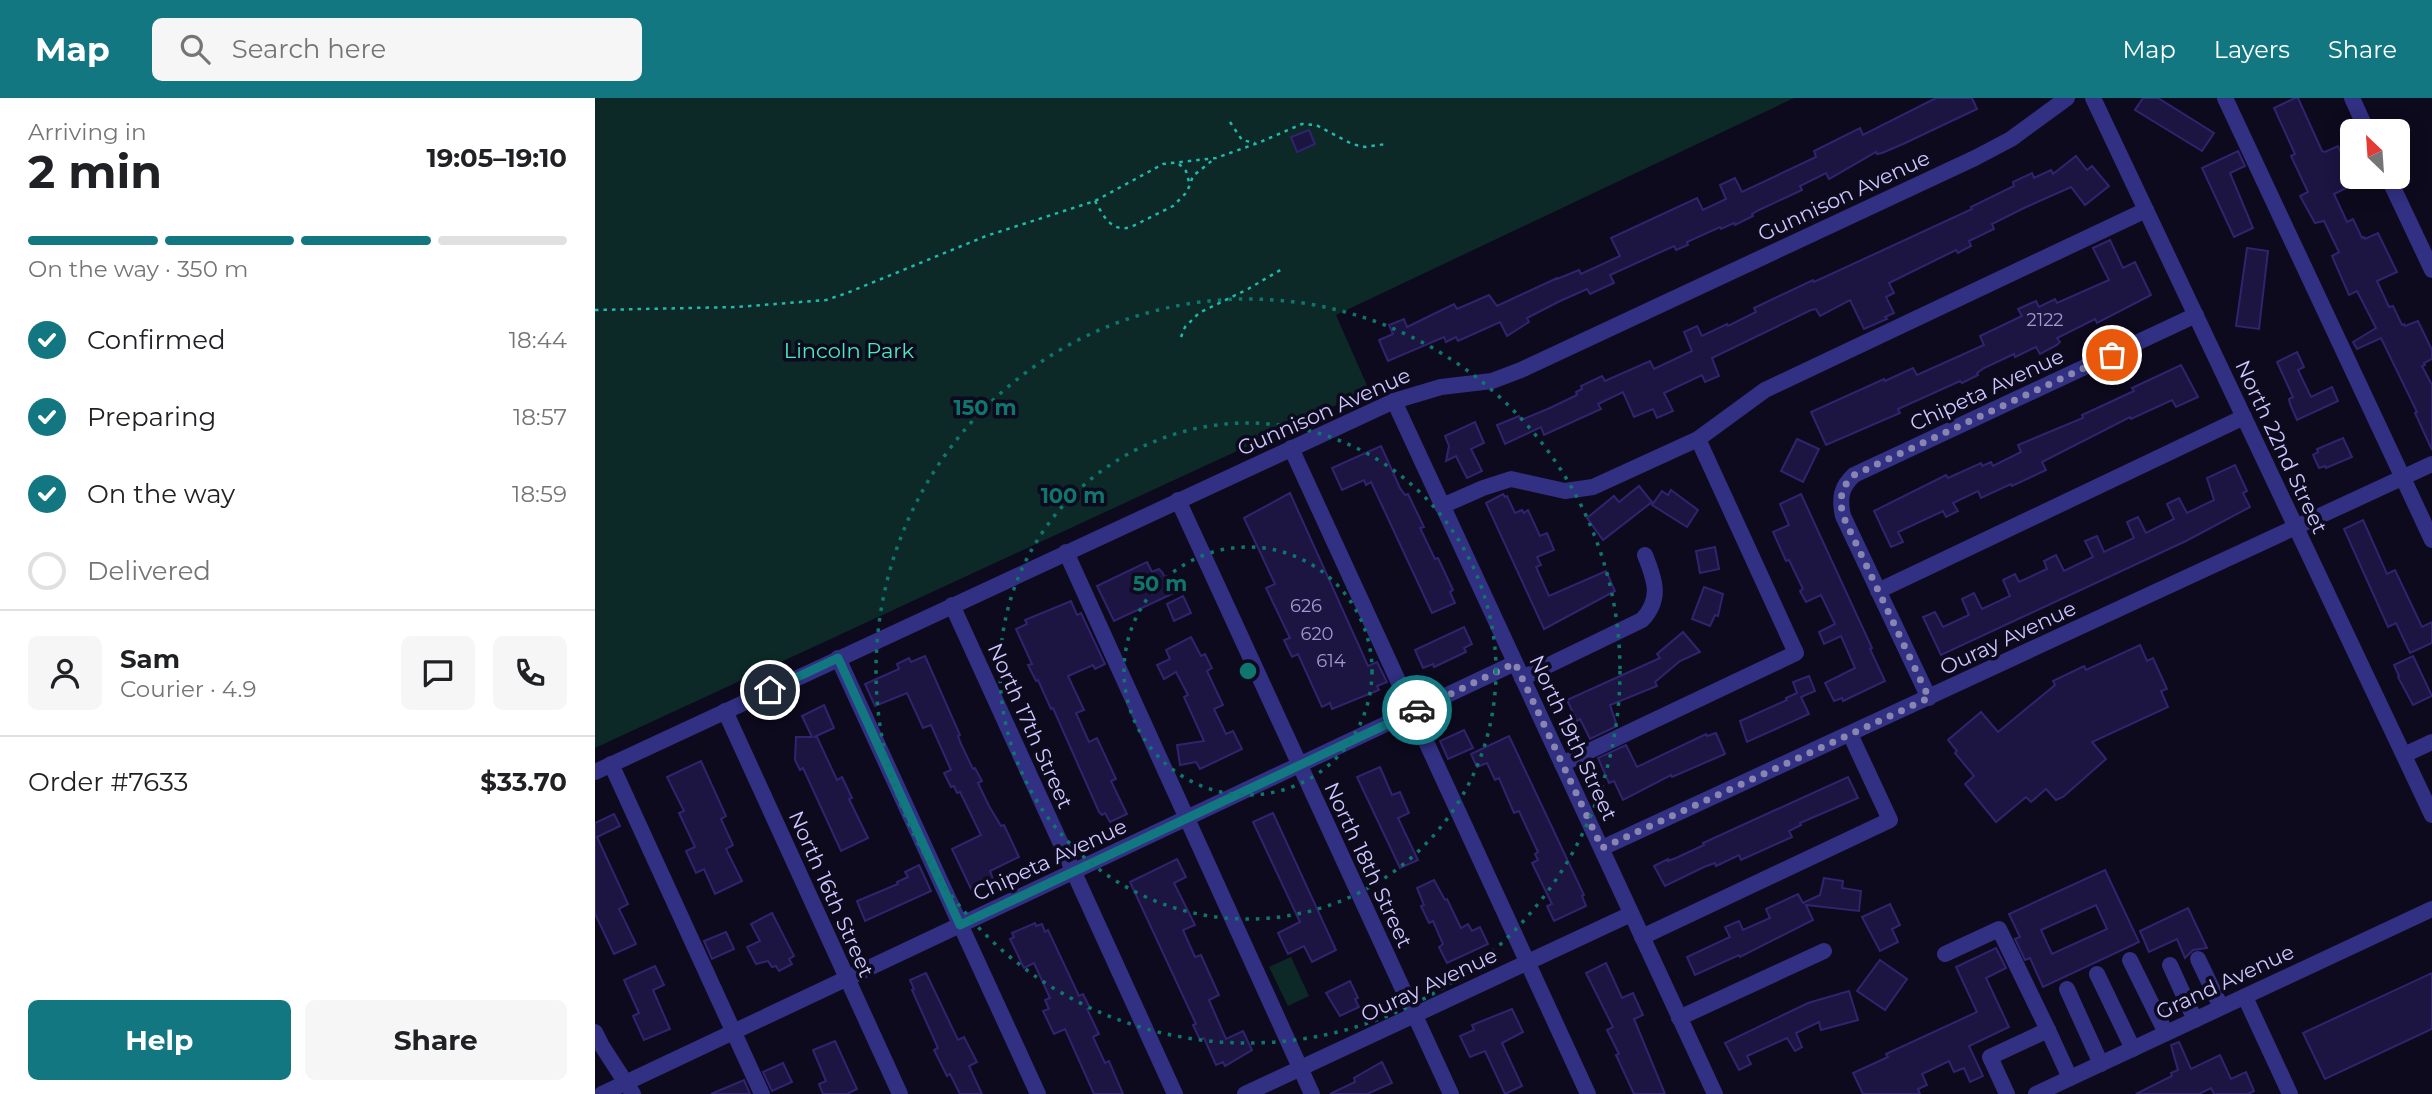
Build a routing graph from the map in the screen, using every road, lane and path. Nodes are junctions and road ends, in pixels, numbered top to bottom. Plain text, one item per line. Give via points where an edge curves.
1 (2067, 98) edge
2 (2093, 98) edge
3 (2225, 98) edge
4 (2352, 98) edge
5 (2362, 119) edge
6 (1230, 122) dead end
7 (1258, 144) junction
8 (1386, 144) dead end
9 (1216, 158) junction
10 (1177, 163) junction
11 (1189, 182) junction
12 (2394, 189) edge
13 (1095, 201) junction
14 (2146, 210) junction
15 (1282, 268) dead end
16 (2432, 270) edge
17 (595, 310) edge
18 (2196, 315) junction
19 (1181, 337) dead end
20 (1394, 401) junction
21 (2244, 417) junction
22 (1698, 439) junction
23 (1291, 448) junction
24 (2432, 464) edge
25 (2403, 477) junction
26 (1178, 500) junction
27 (1442, 506) junction
28 (2295, 526) junction
29 (2432, 540) edge
30 (1066, 552) junction
31 (1645, 555) dead end
32 (1878, 591) junction
33 (952, 605) junction
34 (838, 658) junction
35 (1518, 671) junction
36 (1929, 698) junction
37 (725, 711) junction
38 (1411, 713) junction
39 (1850, 734) junction
40 (2432, 742) edge
41 (2404, 755) junction
42 (611, 764) junction
43 (1562, 764) junction
44 (1299, 766) junction
45 (595, 772) edge
46 (2432, 815) edge
47 (1186, 820) junction
48 (1602, 848) junction
49 (1073, 873) junction
50 (2432, 909) edge
51 (1631, 914) junction
52 (960, 925) junction
53 (1642, 937) junction
54 (1824, 951) dead end
55 (1945, 954) dead end
56 (2199, 959) dead end
57 (2130, 960) dead end
58 (1528, 963) junction
59 (2170, 965) dead end
60 (2097, 974) dead end
61 (846, 979) junction
62 (2067, 989) dead end
63 (2245, 997) junction
64 (2221, 1007) junction
65 (1415, 1015) junction
66 (1679, 1018) junction
67 (2195, 1020) junction
68 (2048, 1030) junction
69 (595, 1032) edge
70 (734, 1032) junction
71 (2166, 1033) junction
72 (2133, 1049) junction
73 (2101, 1063) junction
74 (1300, 1068) junction
75 (2070, 1078) junction
76 (629, 1089) edge
77 (602, 1094) edge
78 (762, 1094) edge
79 (900, 1094) edge
80 (1038, 1094) edge
81 (1175, 1094) edge
82 (1245, 1094) edge
83 (1312, 1094) edge
84 (1451, 1094) edge
85 (1588, 1094) edge
86 (1715, 1094) edge
87 (2007, 1094) edge
88 (2036, 1094) edge
89 (2290, 1094) edge

1 - 20 street, Gunnison Avenue via 1975,159 1521,370 1492,381 1441,387
2 - 14 street, North 22nd Street
3 - 25 street
4 - 5 street
6 - 7 path via 1242,140
7 - 8 path via 1302,124 1365,148
7 - 9 path
9 - 10 path
9 - 11 path
10 - 11 path
10 - 13 path via 1163,164
11 - 13 path via 1173,206 1123,229 1110,224
12 - 16 street
13 - 17 path via 986,236 826,300
14 - 18 street, North 22nd Street
14 - 22 street via 1765,390
15 - 19 path via 1199,313
18 - 21 street, North 22nd Street
18 - 32 street, Chipeta Avenue via 1854,475 1841,493 1843,516
20 - 23 street, Gunnison Avenue
20 - 27 street, North 19th Street
21 - 28 street, North 22nd Street
21 - 32 street
22 - 27 street via 1593,487 1565,491 1510,479
22 - 43 street via 1796,653
23 - 26 street, Gunnison Avenue
23 - 38 street
24 - 25 street, Ouray Avenue
25 - 28 street, Ouray Avenue
25 - 29 street
26 - 30 street, Gunnison Avenue
26 - 44 street, North 18th Street
27 - 35 street, North 19th Street
28 - 36 street, Ouray Avenue
28 - 41 street, North 22nd Street
30 - 33 street, Gunnison Avenue
30 - 47 street
31 - 35 street, Chipeta Avenue via 1655,598 1652,610 1642,620
32 - 36 street
33 - 34 street, Gunnison Avenue
33 - 49 street, North 17th Street
34 - 37 street, Gunnison Avenue
34 - 52 street
35 - 38 street, Chipeta Avenue
35 - 43 street, North 19th Street
36 - 39 street, Ouray Avenue
37 - 42 street, Gunnison Avenue
37 - 61 street, North 16th Street
38 - 44 street, Chipeta Avenue
38 - 58 street
39 - 48 street, Ouray Avenue
39 - 53 street via 1890,820
40 - 41 street
41 - 46 street, North 22nd Street
42 - 45 street, Gunnison Avenue
42 - 70 street
43 - 48 street, North 19th Street
44 - 47 street, Chipeta Avenue
44 - 65 street, North 18th Street
47 - 49 street, Chipeta Avenue
47 - 74 street
48 - 51 street, North 19th Street
49 - 52 street, Chipeta Avenue
49 - 81 street, North 17th Street
50 - 63 street, Grand Avenue
51 - 53 street, North 19th Street
51 - 58 street, Ouray Avenue
52 - 61 street, Chipeta Avenue
52 - 80 street
53 - 66 street, North 19th Street
54 - 66 street
55 - 68 street via 1999,929
56 - 64 street
57 - 71 street
58 - 65 street, Ouray Avenue
58 - 85 street
59 - 67 street
60 - 72 street
61 - 70 street, Chipeta Avenue
61 - 79 street, North 16th Street
62 - 73 street
63 - 64 street, Grand Avenue
63 - 89 street
64 - 67 street, Grand Avenue
65 - 74 street, Ouray Avenue
65 - 84 street, North 18th Street
66 - 86 street, North 19th Street
67 - 71 street, Grand Avenue
68 - 75 street
68 - 87 street via 1990,1057
69 - 76 street
70 - 76 street, Chipeta Avenue
70 - 78 street
71 - 72 street, Grand Avenue
72 - 73 street, Grand Avenue
73 - 75 street, Grand Avenue
74 - 82 street, Ouray Avenue
74 - 83 street
75 - 88 street, Grand Avenue
76 - 77 street, Chipeta Avenue

